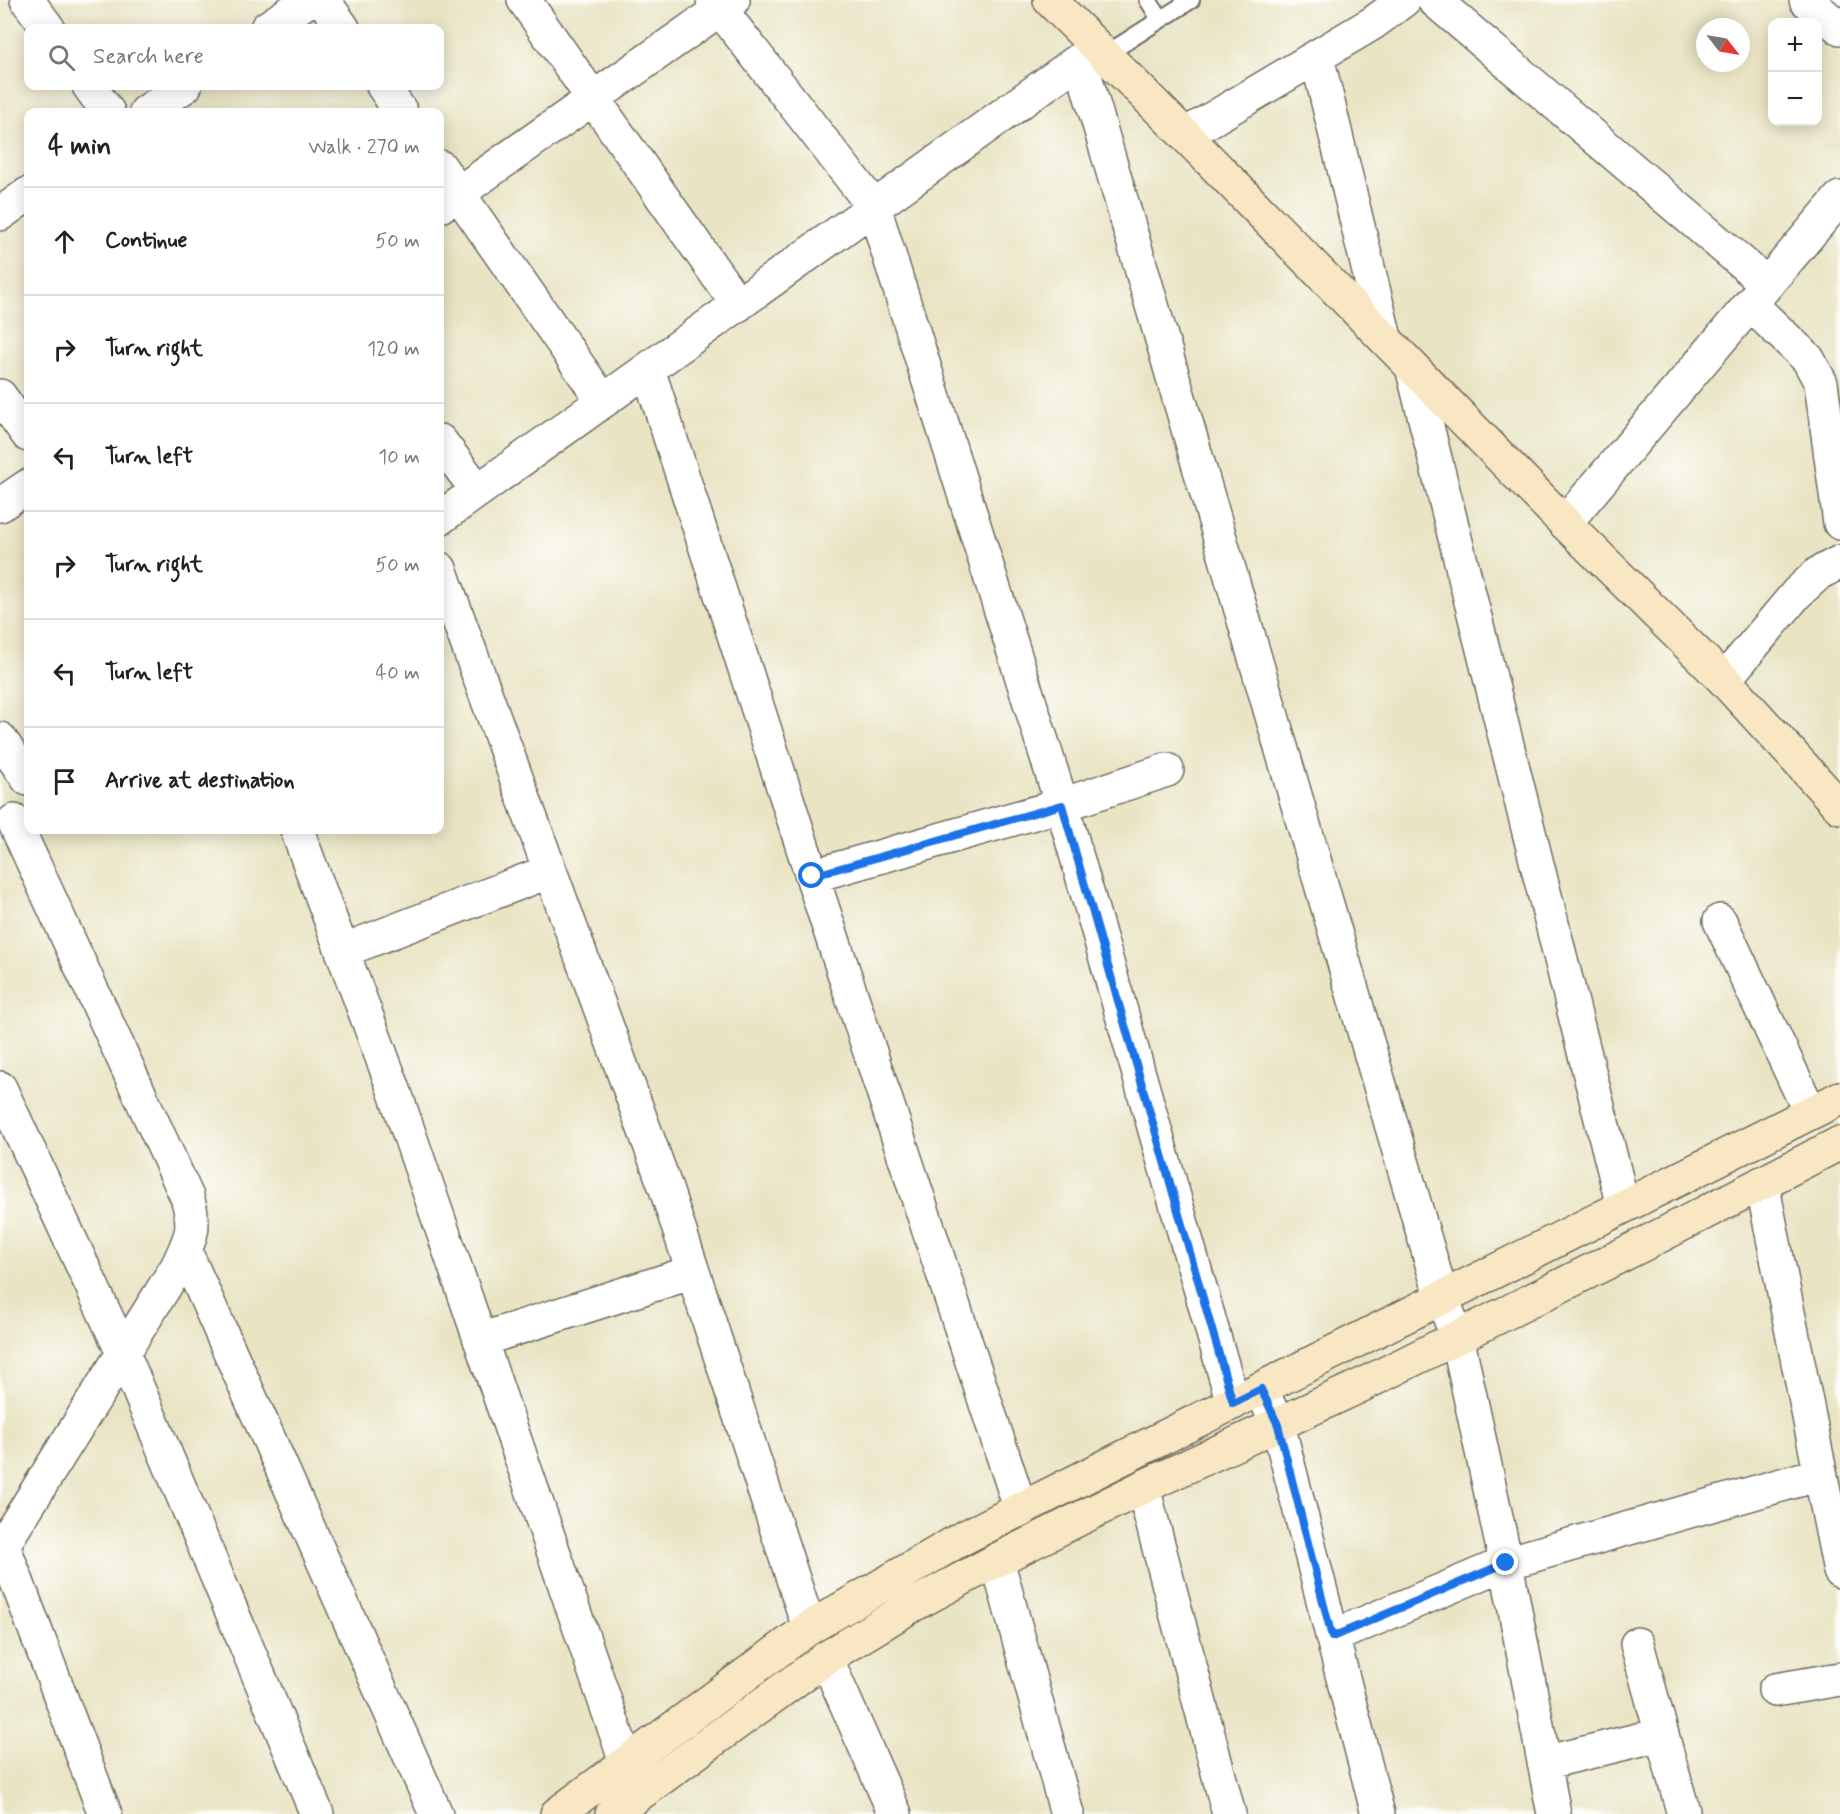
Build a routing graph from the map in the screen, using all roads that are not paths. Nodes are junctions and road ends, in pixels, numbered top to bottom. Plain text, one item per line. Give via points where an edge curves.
1 (27, 0) edge
2 (323, 0) edge
3 (524, 0) edge
4 (1050, 0) edge
5 (1148, 0) edge
6 (1191, 0) edge
7 (1404, 0) edge
8 (1434, 0) edge
9 (1806, 0) edge
10 (722, 3) edge
11 (1161, 20) junction
12 (45, 24) edge
13 (340, 24) edge
14 (1840, 28) edge
15 (1094, 54) junction
16 (1317, 57) junction
17 (92, 90) edge
18 (179, 90) edge
19 (385, 90) edge
20 (593, 99) junction
21 (105, 108) edge
22 (152, 108) edge
23 (398, 108) edge
24 (1185, 135) junction
25 (446, 189) edge
26 (1840, 198) edge
27 (874, 207) junction
28 (1759, 294) junction
29 (738, 305) junction
30 (1385, 338) junction
31 (1412, 367) junction
32 (648, 369) junction
33 (0, 396) edge
34 (603, 401) junction
35 (24, 429) edge
36 (444, 446) edge
37 (24, 489) edge
38 (478, 491) junction
39 (0, 505) edge
40 (444, 515) edge
41 (1565, 523) junction
42 (1840, 523) edge
43 (1840, 562) edge
44 (444, 580) edge
45 (1724, 680) junction
46 (0, 739) edge
47 (1167, 770) dead end
48 (24, 773) edge
49 (1062, 805) junction
50 (1840, 807) edge
51 (14, 821) edge
52 (298, 834) edge
53 (550, 871) junction
54 (812, 876) junction
55 (1720, 921) dead end
56 (342, 951) junction
57 (0, 1088) edge
58 (1840, 1098) edge
59 (1810, 1112) junction
60 (1840, 1143) edge
61 (1762, 1183) junction
62 (1623, 1206) junction
63 (185, 1251) junction
64 (693, 1272) junction
65 (1442, 1298) junction
66 (1457, 1336) junction
67 (480, 1340) junction
68 (123, 1353) junction
69 (1261, 1389) junction
70 (1233, 1403) junction
71 (1278, 1425) junction
72 (1820, 1474) junction
73 (1143, 1487) junction
74 (1021, 1510) junction
75 (2, 1541) edge
76 (997, 1560) junction
77 (1506, 1563) junction
78 (1840, 1571) edge
79 (809, 1628) junction
80 (1332, 1637) junction
81 (1637, 1644) dead end
82 (826, 1658) junction
83 (1840, 1679) edge
84 (1775, 1690) dead end
85 (1662, 1734) junction
86 (626, 1762) junction
87 (1544, 1763) junction
88 (1683, 1810) dead end
89 (105, 1814) edge
90 (317, 1814) edge
91 (436, 1814) edge
92 (557, 1814) edge
93 (612, 1814) edge
94 (895, 1814) edge
95 (1067, 1814) edge
96 (1229, 1814) edge
97 (1378, 1814) edge
98 (1554, 1814) edge

1 - 12 street
2 - 13 street
3 - 20 street
4 - 15 main road
5 - 11 lane
6 - 11 lane
7 - 16 street
8 - 28 street
9 - 14 street
10 - 20 street
10 - 27 street
11 - 15 lane
15 - 24 main road
15 - 27 street
15 - 65 street
16 - 24 street
16 - 30 street
17 - 21 street
18 - 22 street
19 - 23 street
20 - 25 street
20 - 29 street
24 - 30 main road
25 - 34 street
26 - 28 street
27 - 29 street
27 - 49 street
28 - 41 street
28 - 42 street via 1808,359 1821,383
29 - 32 street
30 - 31 main road
31 - 41 main road
31 - 62 street
32 - 34 street
32 - 54 street
33 - 35 street
34 - 38 street
36 - 38 street
37 - 39 street
38 - 40 street
41 - 45 main road
43 - 45 street via 1819,573 1797,593
44 - 53 street
45 - 50 main road
46 - 48 street
47 - 49 street
49 - 54 street
49 - 70 street
51 - 63 street via 187,1197 193,1218
52 - 56 street
53 - 56 street
53 - 64 street
54 - 74 street
55 - 59 street
56 - 67 street
57 - 68 street
58 - 59 main road
59 - 62 main road
60 - 61 main road
61 - 66 main road
61 - 72 street
62 - 65 main road
63 - 68 street
63 - 91 street
64 - 67 street
64 - 79 street
65 - 66 street
65 - 69 main road
66 - 71 main road
66 - 77 street
67 - 86 street
68 - 75 street
68 - 90 street
69 - 70 main road
69 - 71 street
70 - 74 main road
71 - 73 main road
71 - 80 street
72 - 77 street
72 - 78 street
73 - 76 main road
73 - 96 street
74 - 79 main road via 961,1539
75 - 89 street
76 - 82 main road
76 - 95 street
77 - 80 street
77 - 87 street
79 - 86 main road
80 - 97 street
81 - 85 street
82 - 93 main road
82 - 94 street
83 - 84 street
85 - 87 street
85 - 88 street
86 - 92 main road
87 - 98 street

